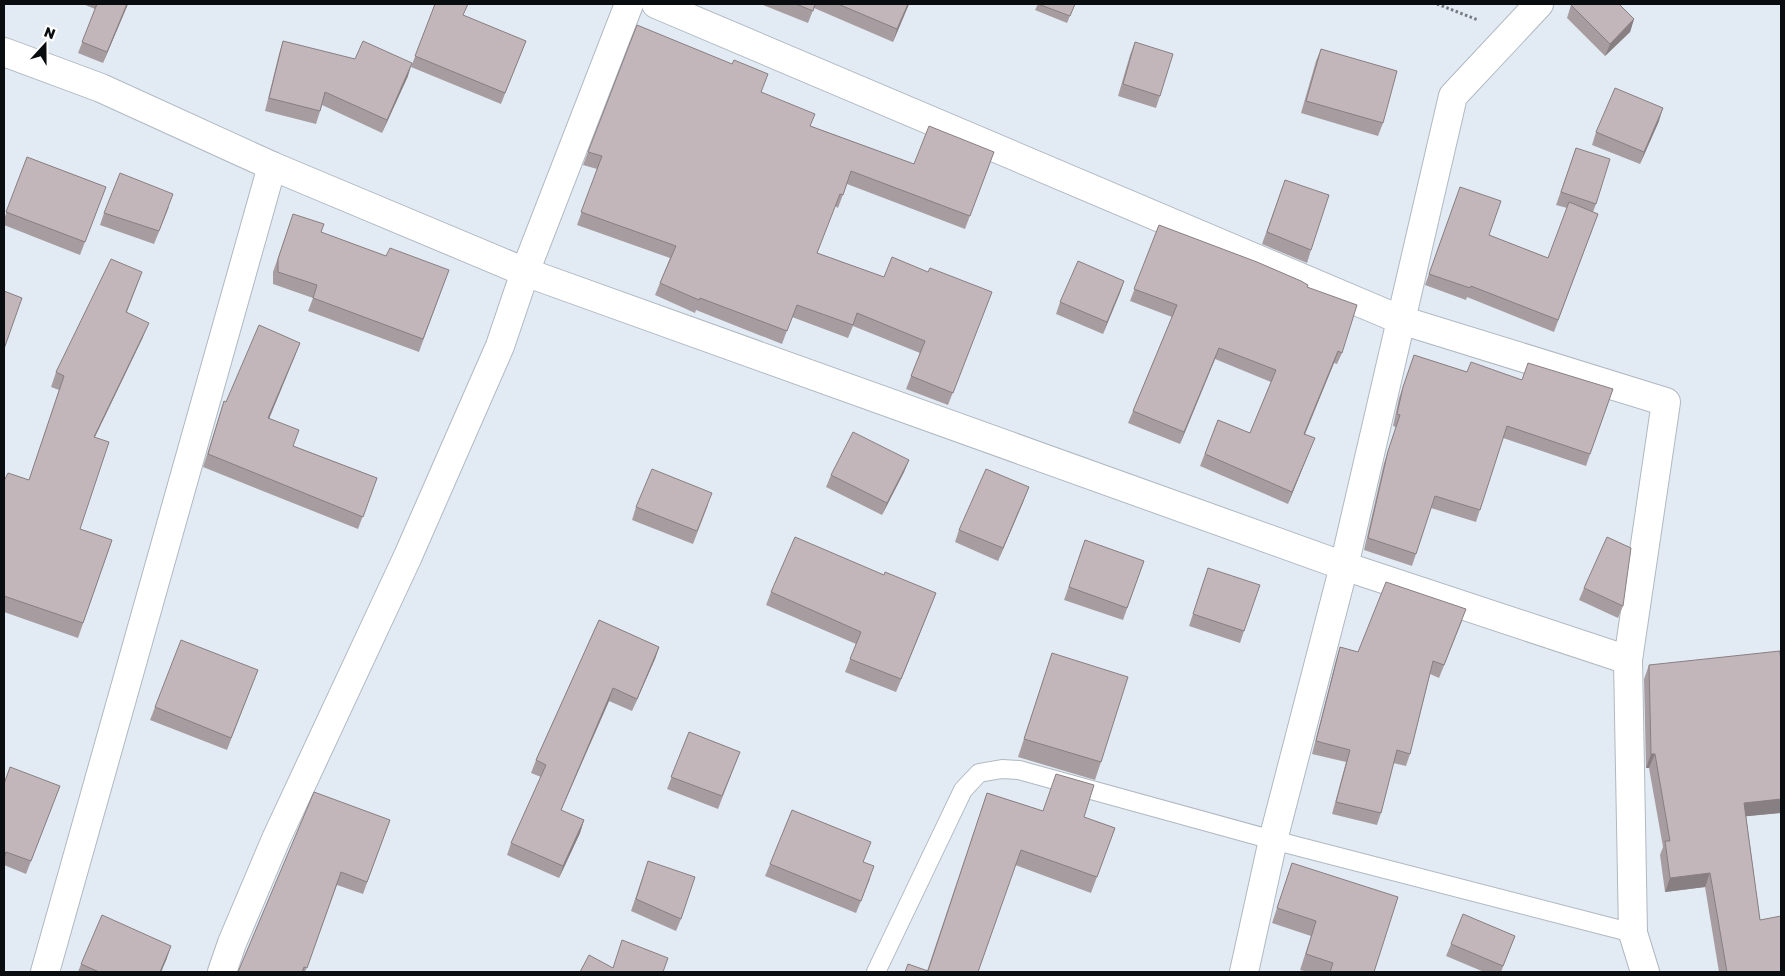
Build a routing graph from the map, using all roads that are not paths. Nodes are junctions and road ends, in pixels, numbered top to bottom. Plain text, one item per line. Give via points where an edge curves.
1 (629, 4) edge
2 (656, 4) edge
3 (1539, 4) edge
4 (4, 52) edge
5 (272, 166) junction
6 (525, 272) junction
7 (1402, 320) junction
8 (1344, 566) junction
9 (1628, 660) junction
10 (1272, 840) junction
11 (1633, 933) junction
12 (45, 972) edge
13 (222, 972) edge
14 (876, 972) edge
15 (1244, 972) edge
16 (1645, 972) edge

1 - 6 street
2 - 7 street
3 - 7 street via 1453,96
4 - 5 street via 101,88
5 - 6 street
5 - 12 street
6 - 8 street
6 - 13 street via 488,373 408,556 276,839
7 - 8 street
7 - 9 street via 1666,402
8 - 9 street
8 - 10 street
9 - 11 street
10 - 11 lane
10 - 14 lane via 1019,770 979,773 963,790
10 - 15 street
11 - 16 street

